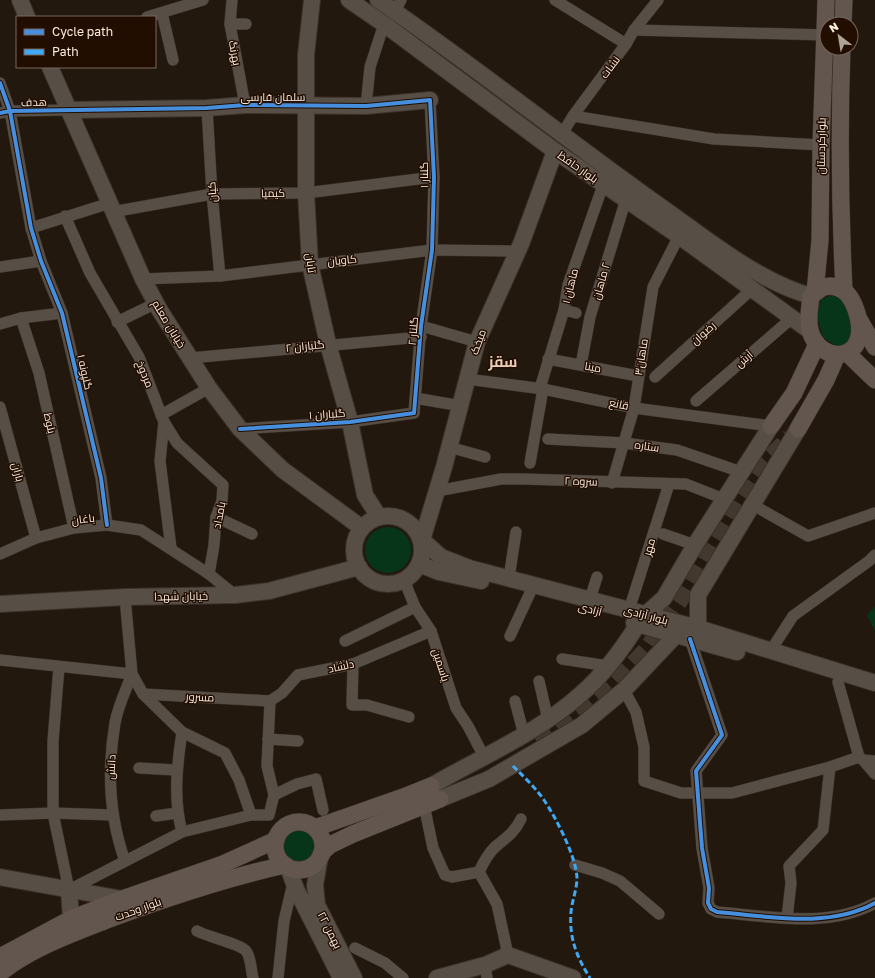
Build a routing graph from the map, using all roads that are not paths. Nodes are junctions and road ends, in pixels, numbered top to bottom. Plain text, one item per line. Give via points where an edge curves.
1 (20, 0) edge
2 (203, 0) edge
3 (232, 0) edge
4 (312, 0) edge
5 (349, 0) edge
6 (378, 0) edge
7 (556, 0) edge
8 (658, 0) edge
9 (826, 0) edge
10 (844, 0) edge
11 (569, 3) edge
12 (398, 6) edge
13 (162, 12) junction
14 (27, 16) edge
15 (150, 16) edge
16 (826, 16) edge
17 (843, 16) edge
18 (230, 24) junction
19 (246, 24) dead end
20 (384, 24) junction
21 (634, 30) junction
22 (819, 35) edge
23 (626, 44) junction
24 (824, 56) edge
25 (842, 56) edge
26 (173, 60) dead end
27 (50, 68) edge
28 (0, 83) edge
29 (430, 100) joint
30 (246, 105) junction
31 (306, 105) junction
32 (366, 106) junction
33 (206, 108) junction
34 (69, 110) junction
35 (5, 112) edge
36 (573, 116) junction
37 (562, 134) junction
38 (821, 145) junction
39 (555, 151) junction
40 (434, 177) junction
41 (603, 185) junction
42 (306, 193) junction
43 (212, 194) junction
44 (626, 199) junction
45 (111, 208) junction
46 (65, 216) junction
47 (31, 228) junction
48 (679, 236) junction
49 (432, 250) junction
50 (518, 251) junction
51 (819, 253) junction
52 (843, 257) junction
53 (41, 261) junction
54 (310, 264) junction
55 (0, 267) edge
56 (220, 276) junction
57 (143, 279) junction
58 (752, 289) junction
59 (844, 290) junction
60 (813, 294) junction
61 (150, 306) dead end
62 (564, 310) junction
63 (62, 313) junction
64 (576, 313) dead end
65 (858, 317) junction
66 (22, 318) junction
67 (792, 318) junction
68 (117, 322) junction
69 (0, 324) edge
70 (421, 332) junction
71 (814, 338) junction
72 (477, 342) junction
73 (328, 344) junction
74 (875, 347) edge
75 (842, 354) junction
76 (190, 358) junction
77 (548, 359) junction
78 (581, 365) junction
79 (638, 376) junction
80 (654, 377) dead end
81 (467, 379) junction
82 (875, 380) edge
83 (209, 388) junction
84 (542, 388) junction
85 (415, 398) junction
86 (696, 401) dead end
87 (461, 406) junction
88 (0, 407) edge
89 (634, 408) junction
90 (414, 413) joint
91 (163, 418) junction
92 (350, 422) junction
93 (771, 426) junction
94 (240, 429) junction
95 (798, 429) joint
96 (548, 439) dead end
97 (624, 443) junction
98 (449, 447) junction
99 (485, 457) dead end
100 (530, 463) dead end
101 (741, 472) junction
102 (612, 482) junction
103 (669, 484) junction
104 (437, 491) junction
105 (724, 499) junction
106 (753, 505) junction
107 (875, 513) edge
108 (216, 517) junction
109 (379, 517) junction
110 (107, 525) junction
111 (74, 528) junction
112 (362, 528) junction
113 (516, 532) dead end
114 (252, 534) dead end
115 (664, 534) dead end
116 (36, 538) junction
117 (422, 540) junction
118 (694, 545) junction
119 (171, 548) junction
120 (0, 554) edge
121 (875, 555) edge
122 (419, 564) junction
123 (359, 567) junction
124 (209, 574) junction
125 (596, 577) dead end
126 (509, 578) junction
127 (404, 580) junction
128 (530, 593) junction
129 (234, 595) junction
130 (125, 597) junction
131 (590, 599) junction
132 (0, 604) edge
133 (415, 607) junction
134 (637, 616) junction
135 (430, 631) junction
136 (688, 634) junction
137 (510, 636) dead end
138 (345, 641) dead end
139 (773, 652) junction
140 (562, 658) dead end
141 (0, 660) edge
142 (353, 664) junction
143 (608, 666) junction
144 (60, 667) junction
145 (132, 674) junction
146 (540, 681) dead end
147 (838, 682) junction
148 (875, 683) edge
149 (624, 690) junction
150 (143, 694) junction
151 (875, 694) edge
152 (270, 701) junction
153 (515, 701) dead end
154 (409, 717) dead end
155 (548, 720) junction
156 (182, 732) junction
157 (524, 734) junction
158 (268, 739) junction
159 (298, 741) dead end
160 (480, 749) dead end
161 (861, 759) junction
162 (875, 761) edge
163 (139, 768) dead end
164 (830, 768) junction
165 (176, 770) junction
166 (875, 774) edge
167 (436, 793) junction
168 (697, 794) junction
169 (274, 795) junction
170 (424, 805) junction
171 (323, 810) dead end
172 (53, 813) junction
173 (178, 814) junction
174 (0, 815) edge
175 (251, 815) junction
176 (112, 816) junction
177 (156, 816) dead end
178 (521, 820) dead end
179 (315, 828) junction
180 (182, 832) junction
181 (276, 840) junction
182 (321, 854) junction
183 (125, 861) junction
184 (575, 865) dead end
185 (286, 866) junction
186 (479, 872) junction
187 (0, 877) edge
188 (293, 883) junction
189 (69, 890) junction
190 (122, 899) junction
191 (875, 903) edge
192 (658, 914) dead end
193 (787, 918) junction
194 (71, 919) junction
195 (197, 931) dead end
196 (355, 948) dead end
197 (508, 955) junction
198 (0, 957) edge
199 (486, 972) edge
200 (0, 973) edge
201 (252, 978) edge
202 (278, 978) edge
203 (341, 978) edge
204 (354, 978) edge
205 (403, 978) edge
206 (437, 978) edge
207 (573, 978) edge

1 - 14 main road
2 - 13 street
3 - 18 street, بهرنگ
4 - 31 main road, تابان via 306,55
5 - 20 main road, بلوار حافظ
6 - 12 main road, بلوار حافظ
7 - 11 street
8 - 21 street, نشات
9 - 16 main road, بلوارکردستان
10 - 17 main road
11 - 23 street
12 - 37 main road, بلوار حافظ
13 - 15 street
13 - 26 street
18 - 19 street
18 - 30 street, بهرنگ
20 - 32 street via 370,67
20 - 39 main road, بلوار حافظ
21 - 22 street
21 - 23 street, نشات
23 - 36 street, نشات
24 - 38 main road, بلوارکردستان
25 - 52 main road, بلوارکردستان
27 - 34 main road, خیابان معلم
28 - 35 street, گلپونه ۱
29 - 32 main road, سلمان فارسی
29 - 40 street, گلنار ۱
30 - 31 main road, سلمان فارسی
30 - 33 main road, سلمان فارسی
31 - 32 main road, سلمان فارسی
31 - 42 main road, تابان
33 - 34 main road, سلمان فارسی
33 - 43 street, کیان
34 - 35 street, هدف
34 - 45 main road, خیابان معلم
35 - 47 street, گلپونه ۱
36 - 37 street, نشات
36 - 38 street via 714,139
37 - 60 main road, بلوار حافظ via 739,261 793,291
38 - 51 main road, بلوارکردستان
39 - 41 main road, بلوار حافظ
39 - 50 main road, میخک
40 - 42 street, کیمیا
40 - 49 street, گلنار ۱
41 - 44 main road, بلوار حافظ
41 - 62 street, ماهان ۱ via 568,285
42 - 43 street, کیمیا
42 - 54 main road, تابان
43 - 45 street, کیمیا
43 - 56 street, کیان
44 - 48 main road, بلوار حافظ
44 - 78 street, ٢ ماهان via 590,317
45 - 46 street, کیمیا
45 - 57 main road, خیابان معلم
46 - 47 street, کیمیا
46 - 68 street, مردوخ via 90,273
47 - 53 street, گلپونه ۱
48 - 58 main road, بلوار حافظ
48 - 79 street, ماهان۳ via 653,287
49 - 50 street, کاویان
49 - 54 street, کاویان
49 - 70 street, گلنار ۲
50 - 72 main road, میخک
51 - 52 main road via 822,259 827,260
51 - 60 main road, بلوارکردستان
52 - 59 main road, بلوارکردستان
53 - 55 street
53 - 63 street, گلپونه ۱
54 - 56 street, کاویان
54 - 73 main road, تابان
56 - 57 street, کاویان
57 - 76 main road, خیابان معلم
58 - 67 main road, بلوار حافظ
58 - 80 street, رضوان
59 - 60 main road via 831,286 823,287
59 - 65 main road via 850,297
60 - 71 main road via 809,320
61 - 68 street
62 - 64 street
62 - 77 street, ماهان ۱
63 - 66 street
63 - 110 street, گلپونه ۱ via 101,478
65 - 74 main road
65 - 75 main road via 860,338 856,347
66 - 69 street
66 - 111 street, بلوط via 39,373
67 - 71 main road, بلوار حافظ
67 - 86 street, آرش
68 - 91 street, مردوخ via 139,357
70 - 72 street
70 - 73 street, گلباران ۲
70 - 85 street, گلنار ۲
71 - 75 main road via 827,351
71 - 93 main road via 794,393
72 - 81 main road, میخک
73 - 76 street, گلباران ۲
73 - 92 main road, تابان
75 - 82 main road
75 - 95 main road
76 - 83 main road, خیابان معلم
77 - 78 street, مینا
77 - 84 street, ماهان ۱
78 - 79 street, مینا
79 - 89 street, ماهان۳
81 - 84 street, قانع
81 - 87 main road, میخک
83 - 91 street
83 - 94 main road, خیابان معلم
84 - 89 street, قانع
84 - 100 street, ماهان ۱
85 - 87 street
85 - 90 street, گلنار ۲
87 - 98 main road, میخک
88 - 116 street, باران
89 - 93 street, قانع
89 - 97 street, ماهان۳
90 - 92 street, گلباران ۱
91 - 108 street, بامداد via 177,443 223,485 222,501
91 - 119 street, مردوخ via 160,461
92 - 94 street, گلباران ۱
92 - 109 main road, تابان via 365,495
93 - 101 main road
94 - 112 main road, خیابان معلم via 283,470
95 - 106 main road
96 - 97 street, ستاره
97 - 101 street, ستاره via 677,450
97 - 102 street, ماهان۳
98 - 99 street
98 - 104 main road, میخک
101 - 105 main road
102 - 103 street, سروه ۲
102 - 104 street, سروه ۲ via 501,479
103 - 105 street, سروه ۲ via 686,484
103 - 134 street, مهر
104 - 117 main road, میخک
105 - 118 main road
106 - 107 street via 808,536
106 - 136 main road via 698,595
108 - 114 street
108 - 124 street, بامداد
109 - 112 main road
109 - 117 main road via 389,516 408,522
110 - 111 street, باغان
110 - 119 street, باغان via 141,530
111 - 116 street, باغان
112 - 123 main road via 354,547
113 - 126 street
115 - 118 street
116 - 120 street, باغان
117 - 122 main road
117 - 126 main road, بلوار آزادی via 441,557 469,568
118 - 134 main road via 664,598
119 - 124 street, باغان
121 - 139 street via 869,562 793,616 773,647
122 - 127 main road
122 - 128 main road, آزادی via 439,572
123 - 127 main road via 370,578 384,584
123 - 129 main road, خیابان شهدا via 269,591
124 - 129 street
125 - 131 street
126 - 131 main road, بلوار آزادی
127 - 133 street, یاسمین
128 - 134 main road, آزادی via 612,615
128 - 137 street
129 - 130 main road, خیابان شهدا
130 - 132 main road, خیابان شهدا
130 - 145 street
131 - 134 main road, بلوار آزادی
133 - 135 street, یاسمین
133 - 138 street
134 - 136 main road, آزادی
134 - 136 main road, بلوار آزادی
134 - 143 main road via 624,646
135 - 142 street, دلشاد
135 - 160 street, یاسمین via 456,708
136 - 139 main road, بلوار آزادی
136 - 147 main road, آزادی
136 - 149 main road
136 - 168 street via 722,735 696,771
139 - 148 main road, بلوار آزادی
140 - 143 street
141 - 144 street
142 - 152 street, دلشاد via 298,675 282,693
142 - 154 street via 352,705 366,705
143 - 155 main road via 581,695
144 - 145 street
144 - 172 street via 53,741
145 - 150 street
145 - 176 street, دانش via 115,722 110,771
146 - 155 street
147 - 151 main road, آزادی
147 - 161 street
149 - 167 main road via 582,725 489,779
149 - 168 street via 636,712 644,747 644,781 681,793
150 - 152 street, مسرور
150 - 156 street
152 - 158 street
153 - 157 street
155 - 157 main road
156 - 165 street
156 - 175 street via 225,753 239,780
157 - 167 main road
158 - 159 street
158 - 169 street via 267,766
161 - 162 street
161 - 164 street
161 - 166 street
163 - 165 street
164 - 168 street via 732,793
164 - 193 street via 823,830 790,866
165 - 173 street
167 - 170 main road
167 - 179 main road via 406,796
168 - 193 street via 709,888 708,903 711,909 717,912
169 - 171 street via 297,784 316,779
169 - 175 street via 269,815
170 - 182 main road via 353,834 330,845
170 - 186 street via 433,848 445,875 452,877
172 - 174 street
172 - 176 street
172 - 189 street
173 - 177 street
173 - 180 street
175 - 180 street
176 - 183 street, دانش
178 - 186 street via 516,830 494,848
179 - 181 main road via 302,822 295,822 283,828
179 - 182 main road via 321,837
180 - 183 street
181 - 185 main road via 277,856
181 - 190 main road, بلوار وحدت via 223,864
182 - 185 main road via 310,867 303,869
182 - 204 main road, ۲۲ بهمن via 315,885 317,906
183 - 189 street
184 - 192 street via 620,881
185 - 188 main road, ۲۲ بهمن
185 - 200 main road, بلوار وحدت via 207,884 95,925 51,942 12,963
186 - 197 street via 497,904
187 - 189 main road
188 - 202 street via 284,921
188 - 203 main road, ۲۲ بهمن
189 - 190 main road
189 - 194 main road
190 - 194 main road, بلوار وحدت
191 - 193 street via 864,910 839,917
194 - 198 main road, بلوار وحدت
195 - 201 street via 246,950
196 - 205 street via 385,963
197 - 199 main road
197 - 207 main road
199 - 206 main road

